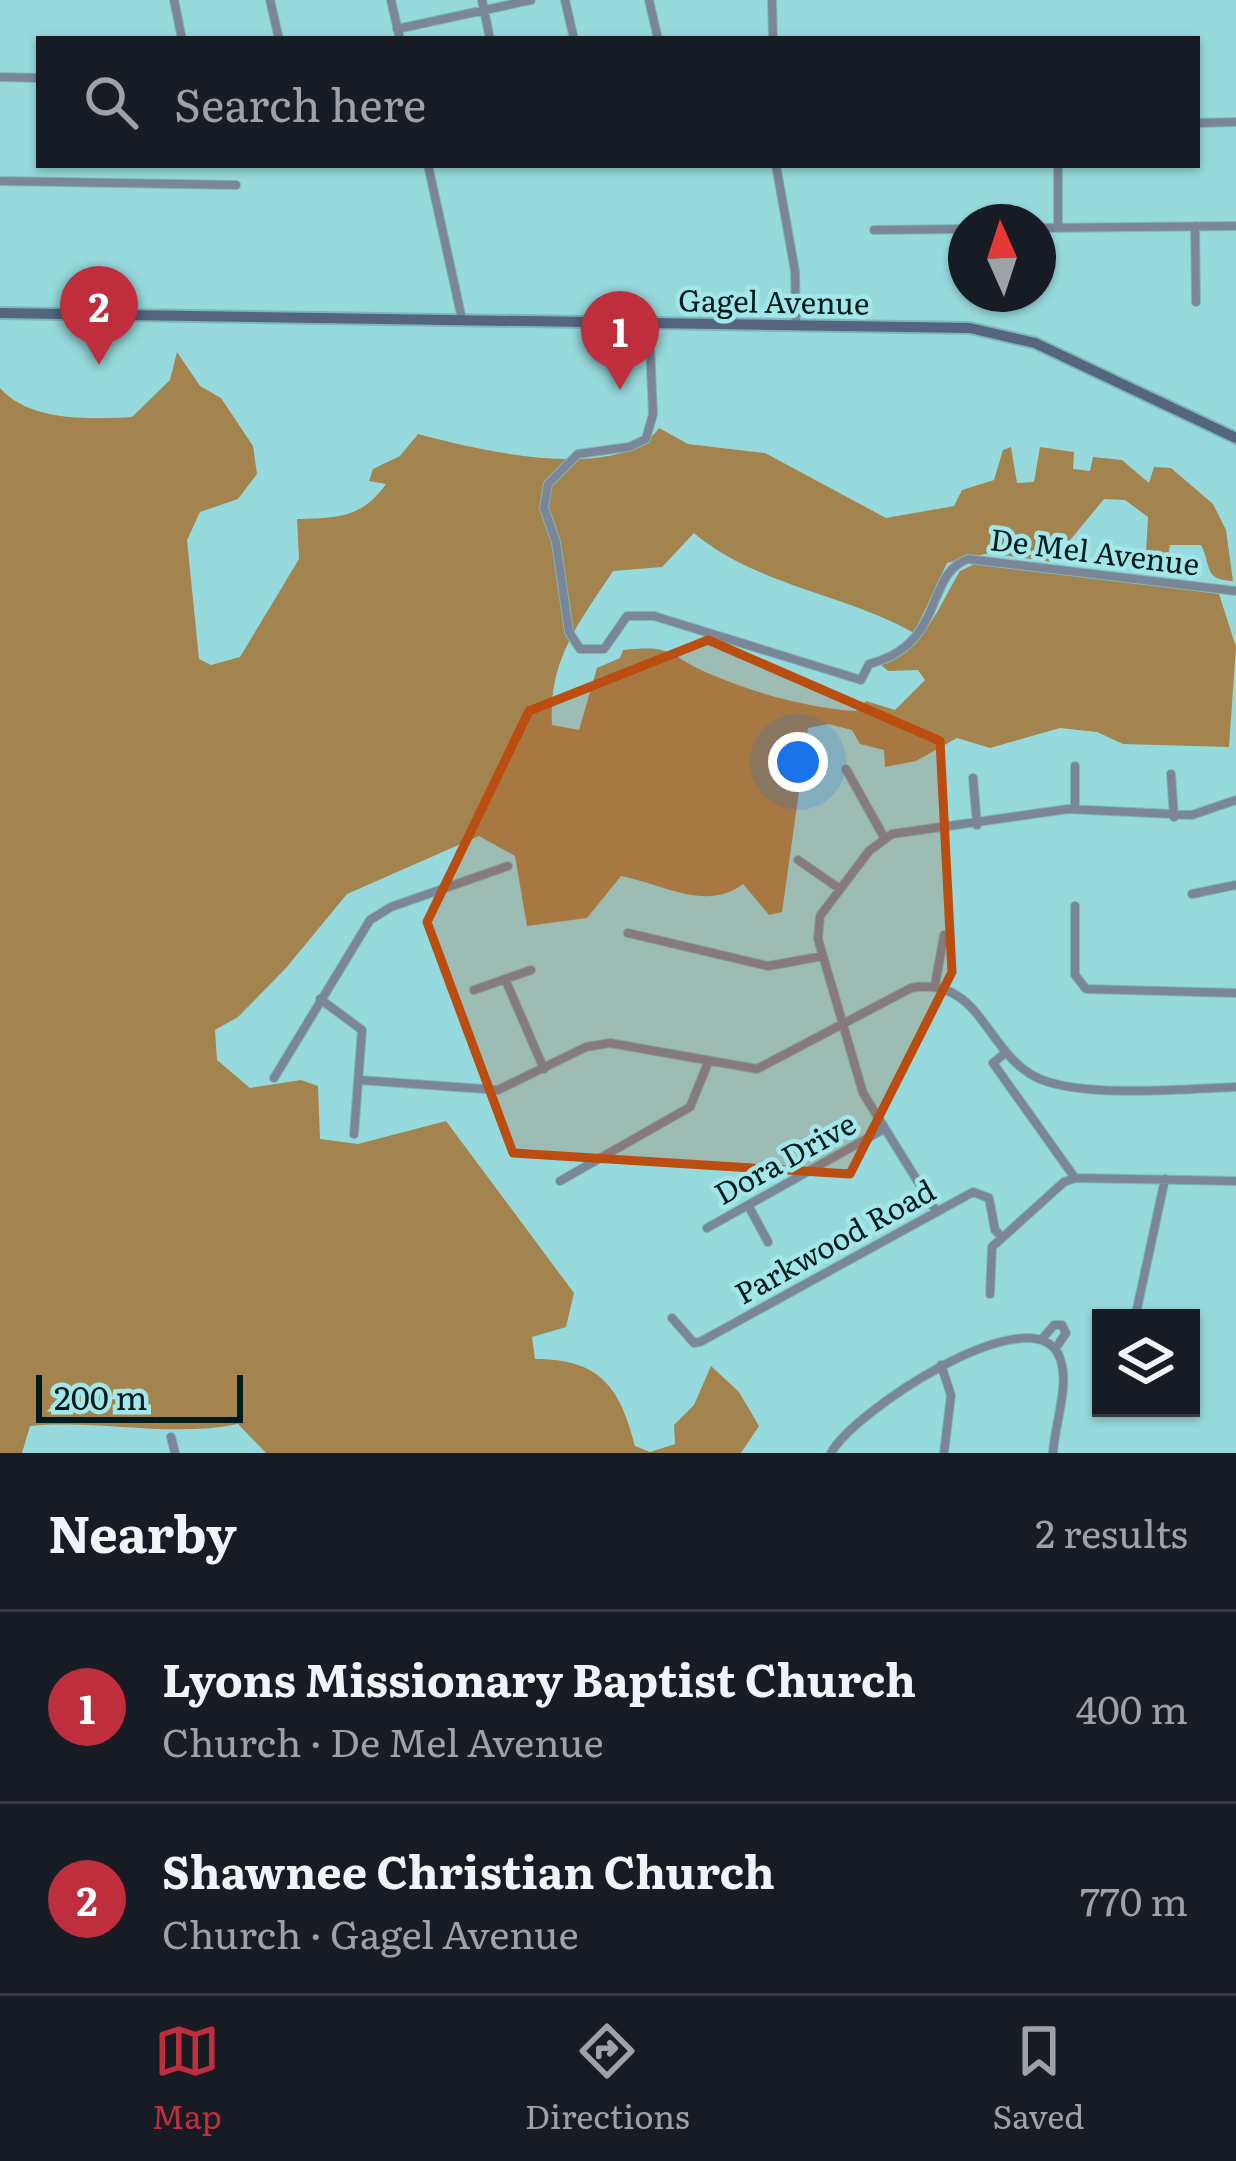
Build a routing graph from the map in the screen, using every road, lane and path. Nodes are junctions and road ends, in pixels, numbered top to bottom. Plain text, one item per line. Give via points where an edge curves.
1 (174, 0) edge
2 (270, 0) edge
3 (391, 0) edge
4 (531, 0) edge
5 (565, 0) edge
6 (649, 0) edge
7 (772, 0) edge
8 (483, 5) edge
9 (399, 34) edge
10 (181, 36) edge
11 (278, 36) edge
12 (489, 36) edge
13 (573, 36) edge
14 (657, 36) edge
15 (772, 36) edge
16 (0, 77) edge
17 (36, 79) edge
18 (1236, 122) edge
19 (1200, 123) edge
20 (429, 168) edge
21 (777, 168) edge
22 (1058, 168) edge
23 (0, 181) edge
24 (236, 185) dead end
25 (1195, 226) junction
26 (1236, 226) edge
27 (1058, 228) joint
28 (948, 229) edge
29 (874, 230) dead end
30 (1196, 302) dead end
31 (0, 313) edge
32 (462, 319) junction
33 (649, 322) junction
34 (796, 324) junction
35 (1236, 438) edge
36 (1236, 591) edge
37 (1075, 766) dead end
38 (846, 769) dead end
39 (1171, 774) dead end
40 (973, 778) dead end
41 (1236, 800) edge
42 (1075, 808) junction
43 (1174, 817) junction
44 (977, 825) junction
45 (885, 839) junction
46 (797, 860) dead end
47 (508, 866) dead end
48 (1236, 885) edge
49 (840, 889) junction
50 (1192, 894) dead end
51 (1075, 906) dead end
52 (628, 933) dead end
53 (944, 935) dead end
54 (823, 956) junction
55 (531, 970) dead end
56 (505, 979) junction
57 (935, 986) junction
58 (474, 990) dead end
59 (1236, 993) edge
60 (320, 999) junction
61 (843, 1025) junction
62 (1005, 1053) junction
63 (708, 1063) junction
64 (544, 1069) junction
65 (274, 1078) dead end
66 (359, 1079) junction
67 (1236, 1087) edge
68 (884, 1129) junction
69 (354, 1134) dead end
70 (1075, 1178) junction
71 (1165, 1179) junction
72 (1236, 1180) edge
73 (560, 1181) dead end
74 (748, 1205) junction
75 (935, 1211) junction
76 (707, 1228) dead end
77 (1002, 1237) junction
78 (768, 1242) dead end
79 (990, 1294) dead end
80 (1137, 1309) edge
81 (672, 1318) dead end
82 (1042, 1339) junction
83 (1055, 1349) junction
84 (941, 1365) junction
85 (171, 1437) dead end
86 (176, 1453) edge
87 (831, 1453) edge
88 (944, 1453) edge
89 (1053, 1453) edge

1 - 10 street
2 - 11 street
3 - 9 street
4 - 8 street
5 - 13 street
6 - 14 street
7 - 15 street
8 - 9 street
8 - 12 street
16 - 17 street
18 - 19 street
20 - 32 street
21 - 34 street
22 - 27 street
23 - 24 street
25 - 26 street
25 - 27 street
25 - 30 street
28 - 29 street
31 - 32 street, Gagel Avenue
32 - 33 street, Gagel Avenue
33 - 34 street, Gagel Avenue
33 - 36 street, De Mel Avenue via 653,414 646,439 578,454 544,497 569,632 580,649 604,649 627,616 654,616 861,680 869,664 922,632 946,575 963,561
34 - 35 street, Gagel Avenue via 1005,334
37 - 42 street
38 - 45 street
39 - 43 street
40 - 44 street
41 - 43 street
42 - 43 street
42 - 44 street
44 - 45 street
45 - 49 street
46 - 49 street
47 - 60 street via 376,915
48 - 50 street
49 - 54 street via 817,924
51 - 59 street via 1075,975 1086,989
52 - 54 street via 768,966
53 - 57 street
54 - 61 street
55 - 56 street
56 - 58 street
56 - 64 street
57 - 61 street via 911,988
57 - 62 street via 965,998
60 - 65 street
60 - 66 street via 362,1030
61 - 63 street via 757,1069
61 - 68 street via 863,1094
62 - 67 street via 1060,1085
62 - 70 street via 993,1063
63 - 64 street via 610,1043
63 - 73 street via 690,1107
64 - 66 street via 490,1090
66 - 69 street
68 - 74 street, Dora Drive
68 - 75 street
70 - 71 street
70 - 77 street
71 - 72 street
71 - 80 street
74 - 76 street, Dora Drive
74 - 78 street
75 - 77 street, Parkwood Road via 982,1193
75 - 81 street, Parkwood Road via 700,1342
77 - 79 street via 989,1252
82 - 83 street
82 - 83 street via 1062,1324 1066,1333
82 - 84 street via 1020,1338
83 - 89 street via 1063,1370
84 - 87 street via 846,1432
84 - 88 street via 951,1395
85 - 86 street

